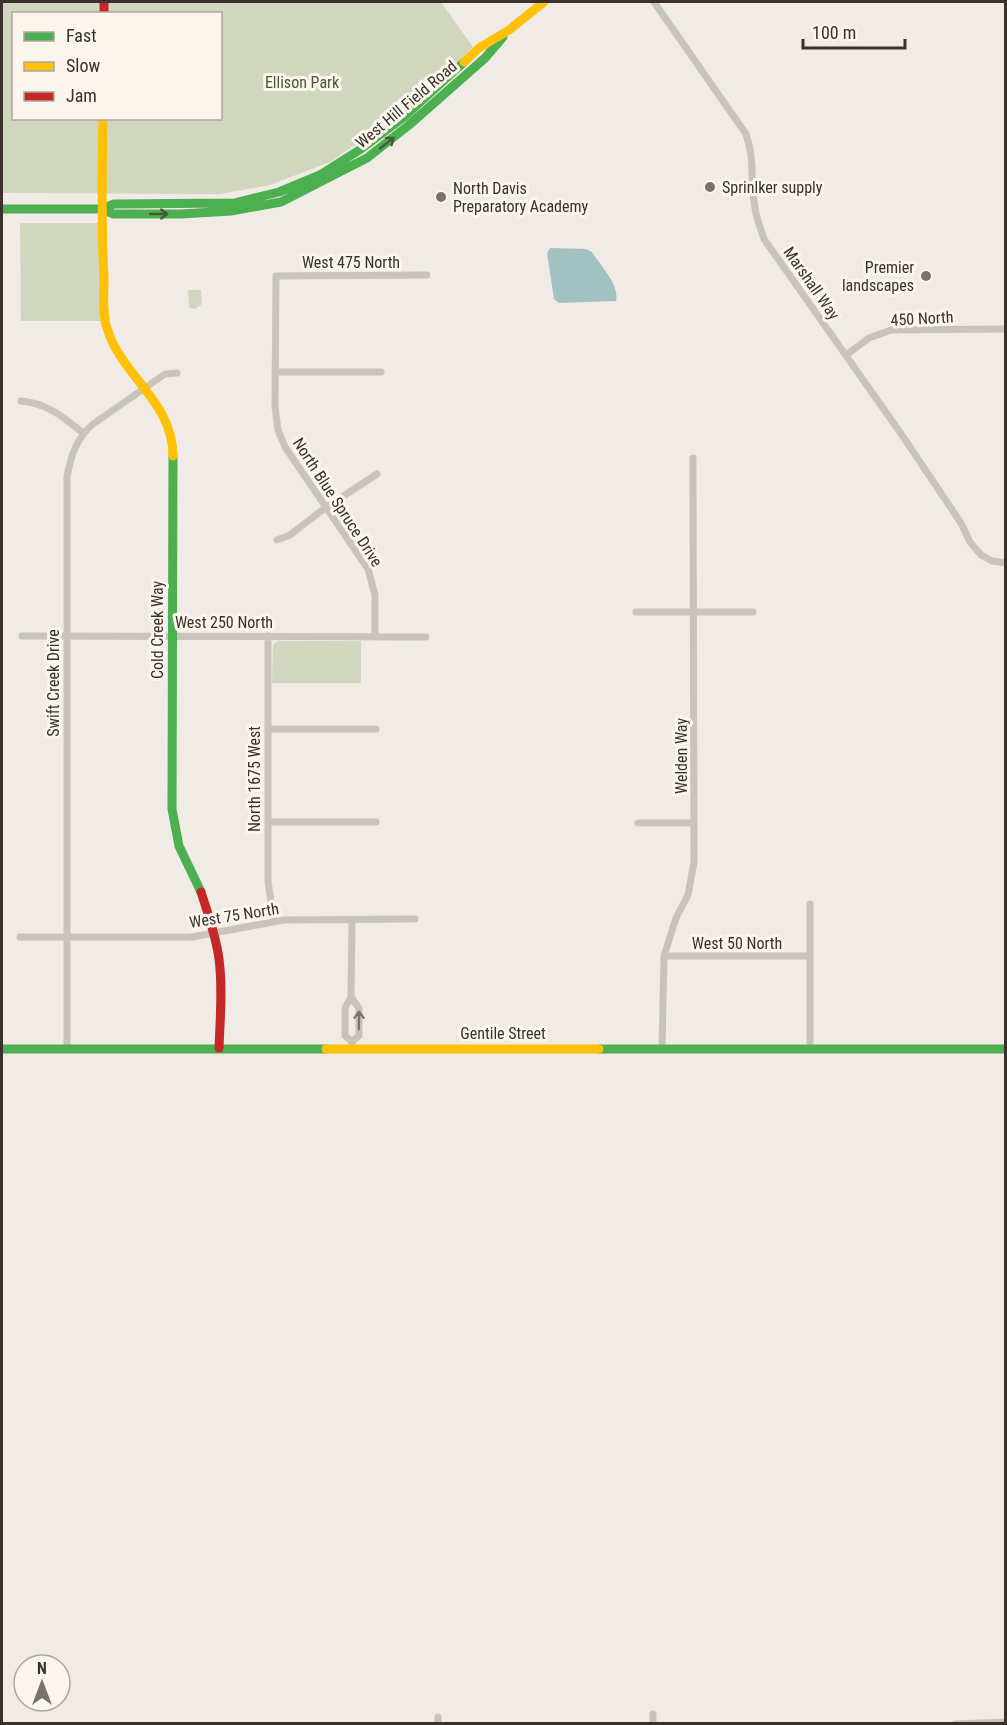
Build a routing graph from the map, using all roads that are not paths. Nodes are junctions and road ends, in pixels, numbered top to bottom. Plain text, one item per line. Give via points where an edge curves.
1 (544, 2) edge
2 (654, 2) edge
3 (102, 120) edge
4 (2, 209) edge
5 (102, 209) junction
6 (427, 275) dead end
7 (276, 276) joint
8 (1005, 329) edge
9 (846, 355) junction
10 (275, 372) junction
11 (381, 372) dead end
12 (177, 373) dead end
13 (145, 388) junction
14 (21, 401) dead end
15 (82, 434) junction
16 (693, 458) dead end
17 (377, 474) dead end
18 (326, 508) junction
19 (277, 540) dead end
20 (1005, 563) edge
21 (636, 612) dead end
22 (694, 612) junction
23 (753, 612) dead end
24 (22, 636) dead end
25 (67, 636) junction
26 (171, 636) junction
27 (268, 636) junction
28 (375, 636) junction
29 (426, 637) dead end
30 (268, 729) junction
31 (376, 729) dead end
32 (268, 822) junction
33 (376, 822) dead end
34 (638, 823) dead end
35 (694, 823) junction
36 (810, 904) dead end
37 (415, 919) dead end
38 (352, 920) junction
39 (274, 922) junction
40 (214, 934) junction
41 (20, 937) dead end
42 (68, 937) junction
43 (664, 956) junction
44 (810, 956) junction
45 (351, 997) junction
46 (352, 1045) junction
47 (219, 1048) junction
48 (662, 1048) junction
49 (810, 1048) junction
50 (1005, 1048) edge
51 (2, 1049) edge
52 (67, 1049) junction
53 (653, 1714) dead end
54 (1005, 1722) edge
55 (653, 1724) edge
56 (955, 1724) edge

1 - 5 main road, West Hill Field Road via 509,30 485,58 410,125 367,158 281,202 181,214 113,214
2 - 9 street, Marshall Way via 746,134 752,150 753,199 764,239
3 - 5 main road, Cold Creek Way
4 - 5 main road, West Hill Field Road
5 - 13 main road, Cold Creek Way via 106,327 117,352
6 - 7 street, West 475 North
7 - 10 street, North Blue Spruce Drive
8 - 9 street, 450 North via 891,330 869,338
9 - 20 street, Marshall Way via 970,542 981,555
10 - 11 street
10 - 18 street, North Blue Spruce Drive via 278,430
12 - 13 street, Swift Creek Drive via 165,374
13 - 15 street, Swift Creek Drive
13 - 26 main road, Cold Creek Way via 166,420 173,450
14 - 15 street via 35,398
15 - 25 street, Swift Creek Drive via 74,447 67,477
16 - 22 street, Welden Way
17 - 18 street
18 - 19 street
18 - 28 street, North Blue Spruce Drive via 368,568 375,595
21 - 22 street
22 - 23 street
22 - 35 street, Welden Way
24 - 25 street, West 250 North
25 - 26 street, West 250 North
25 - 42 street, Swift Creek Drive
26 - 27 street, West 250 North
26 - 40 main road, Cold Creek Way via 173,819 178,846 199,885
27 - 28 street, West 250 North
27 - 30 street, North 1675 West
28 - 29 street, West 250 North
30 - 31 street
30 - 32 street, North 1675 West
32 - 33 street
32 - 39 street, North 1675 West via 268,881
34 - 35 street
35 - 43 street, Welden Way via 694,862 688,895
36 - 44 street
37 - 38 street, West 75 North
38 - 39 street, West 75 North
38 - 45 street
39 - 40 street, West 75 North
40 - 42 street, West 75 North
40 - 47 main road, Cold Creek Way via 219,960
41 - 42 street, West 75 North
42 - 52 street, Swift Creek Drive
43 - 44 street, West 50 North
43 - 48 street, Welden Way
44 - 49 street
45 - 46 street via 345,1008 345,1035
46 -> 45 street via 358,1035 359,1008
46 - 47 main road, Gentile Street
46 - 48 main road, Gentile Street
47 - 52 main road, Gentile Street
48 - 49 main road, Gentile Street
49 - 50 main road, Gentile Street
51 - 52 main road, Gentile Street
53 - 55 street
54 - 56 street

